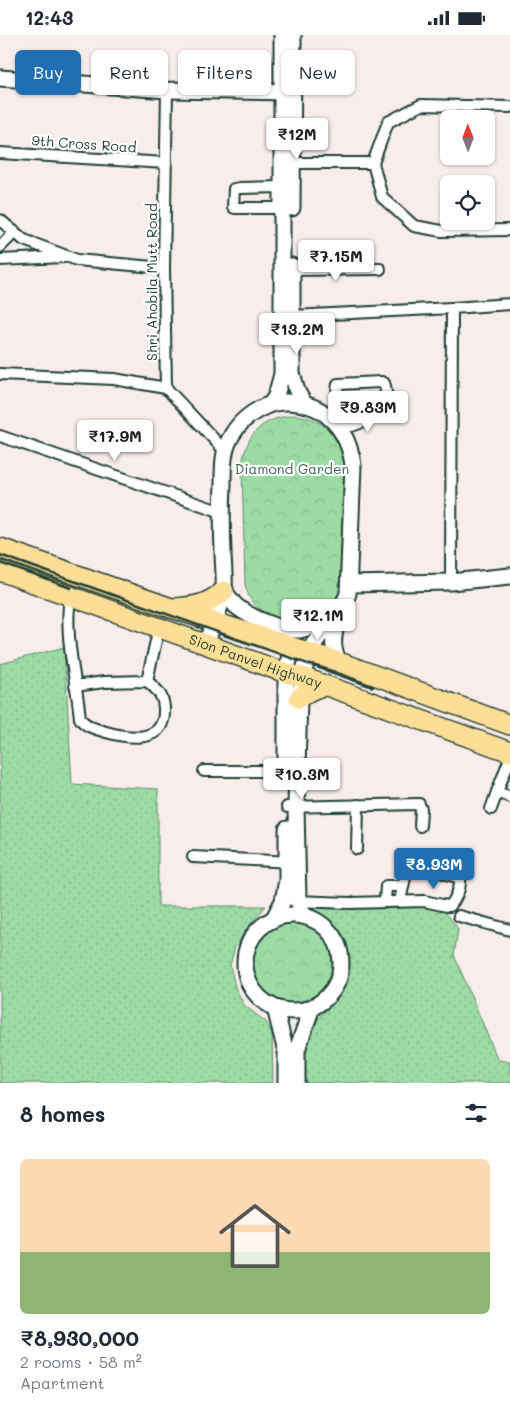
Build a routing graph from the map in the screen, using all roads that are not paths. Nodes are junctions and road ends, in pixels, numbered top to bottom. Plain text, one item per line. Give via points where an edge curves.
1 (282, 35) edge
2 (293, 35) edge
3 (283, 50) edge
4 (291, 50) edge
5 (0, 78) edge
6 (91, 85) edge
7 (168, 90) edge
8 (281, 92) edge
9 (167, 95) edge
10 (287, 95) edge
11 (510, 107) edge
12 (0, 153) edge
13 (166, 163) junction
14 (287, 163) junction
15 (373, 163) junction
16 (282, 187) junction
17 (282, 208) junction
18 (0, 220) edge
19 (510, 230) edge
20 (15, 232) junction
21 (0, 247) edge
22 (68, 257) junction
23 (0, 260) edge
24 (164, 268) junction
25 (380, 269) dead end
26 (292, 270) junction
27 (510, 304) edge
28 (452, 308) junction
29 (292, 316) junction
30 (0, 374) edge
31 (166, 388) junction
32 (304, 404) junction
33 (270, 405) junction
34 (346, 409) junction
35 (368, 410) junction
36 (337, 425) junction
37 (0, 436) edge
38 (225, 451) junction
39 (222, 512) junction
40 (0, 548) edge
41 (0, 571) edge
42 (510, 576) edge
43 (451, 582) junction
44 (349, 584) junction
45 (224, 591) junction
46 (70, 596) junction
47 (172, 608) junction
48 (338, 615) junction
49 (213, 622) junction
50 (159, 627) junction
51 (206, 644) junction
52 (300, 650) junction
53 (339, 662) junction
54 (294, 675) junction
55 (147, 681) junction
56 (75, 686) junction
57 (327, 686) junction
58 (294, 708) junction
59 (510, 725) edge
60 (510, 752) edge
61 (510, 758) edge
62 (204, 771) dead end
63 (291, 771) junction
64 (497, 792) junction
65 (510, 797) edge
66 (358, 805) junction
67 (292, 806) junction
68 (491, 809) dead end
69 (420, 826) dead end
70 (357, 849) dead end
71 (193, 857) dead end
72 (293, 862) junction
73 (403, 886) junction
74 (290, 901) junction
75 (400, 901) junction
76 (385, 902) junction
77 (304, 916) junction
78 (460, 916) dead end
79 (274, 918) junction
80 (510, 930) edge
81 (312, 1007) junction
82 (275, 1008) junction
83 (286, 1083) edge
84 (297, 1083) edge

1 - 3 main road
2 - 4 main road
5 - 6 main road
7 - 8 main road
9 - 13 street, Shri Ahobila Mutt Road
10 - 14 main road
11 - 15 street via 421,105 388,122
12 - 13 street, 9th Cross Road
13 - 24 street, Shri Ahobila Mutt Road
14 - 15 street
14 - 16 main road
14 - 26 main road
15 - 19 street via 382,197 414,225 442,231
16 - 17 main road
16 - 17 street via 238,188 233,192 235,208
17 - 33 main road via 282,374
18 - 20 street
20 - 21 street
20 - 22 street
22 - 23 street
22 - 24 street
24 - 31 street, Shri Ahobila Mutt Road
25 - 26 street
26 - 29 main road
27 - 28 street
28 - 29 street
28 - 43 street
29 - 32 main road via 294,382
30 - 31 street via 114,379
31 - 38 street
32 - 33 main road
32 - 36 main road via 320,410
33 - 38 main road via 242,421 231,435
34 - 35 street
34 - 35 street via 338,400 338,384 384,383 385,408
34 - 36 street
35 - 36 street via 362,422
36 - 44 main road via 350,449 353,465
37 - 39 street
38 - 39 main road
39 - 45 main road
40 - 47 highway, Sion Panvel Highway
41 - 46 highway, Sion Panvel Highway
42 - 43 main road
43 - 44 main road
44 - 48 main road
45 - 47 highway via 211,601
45 - 48 main road via 236,606 254,618 279,627 297,630
45 - 49 main road
46 - 50 highway, Sion Panvel Highway
46 - 56 street via 68,642
47 - 49 highway, Sion Panvel Highway
48 - 52 main road
48 - 53 main road via 333,651
49 - 51 main road
49 - 52 highway, Sion Panvel Highway
50 - 51 highway, Sion Panvel Highway
50 - 55 street
51 - 54 highway, Sion Panvel Highway
52 - 53 highway, Sion Panvel Highway
52 - 54 main road
53 - 59 highway, Sion Panvel Highway
54 - 57 highway, Sion Panvel Highway
54 - 58 main road
55 - 56 street
55 - 56 street via 160,692 164,723 151,734 135,737 119,736 82,722
57 - 58 highway via 310,690
57 - 60 highway, Sion Panvel Highway
58 - 63 main road
61 - 64 street
62 - 63 street
63 - 67 main road
64 - 65 street
64 - 68 street
66 - 67 street
66 - 69 street via 419,804
66 - 70 street
67 - 72 main road
71 - 72 street
72 - 74 main road
73 - 75 street
73 - 75 street via 407,868 414,862 461,881 450,906
73 - 76 street via 386,886
74 - 76 street
74 - 77 main road
74 - 79 main road
75 - 76 street
77 - 79 main road
77 - 81 main road via 330,931 338,944 341,959 340,974 334,988
78 - 80 street
79 - 82 main road via 250,939 245,971 251,987
81 - 82 main road via 300,1011
81 - 84 main road via 297,1050
82 - 83 main road via 286,1052

